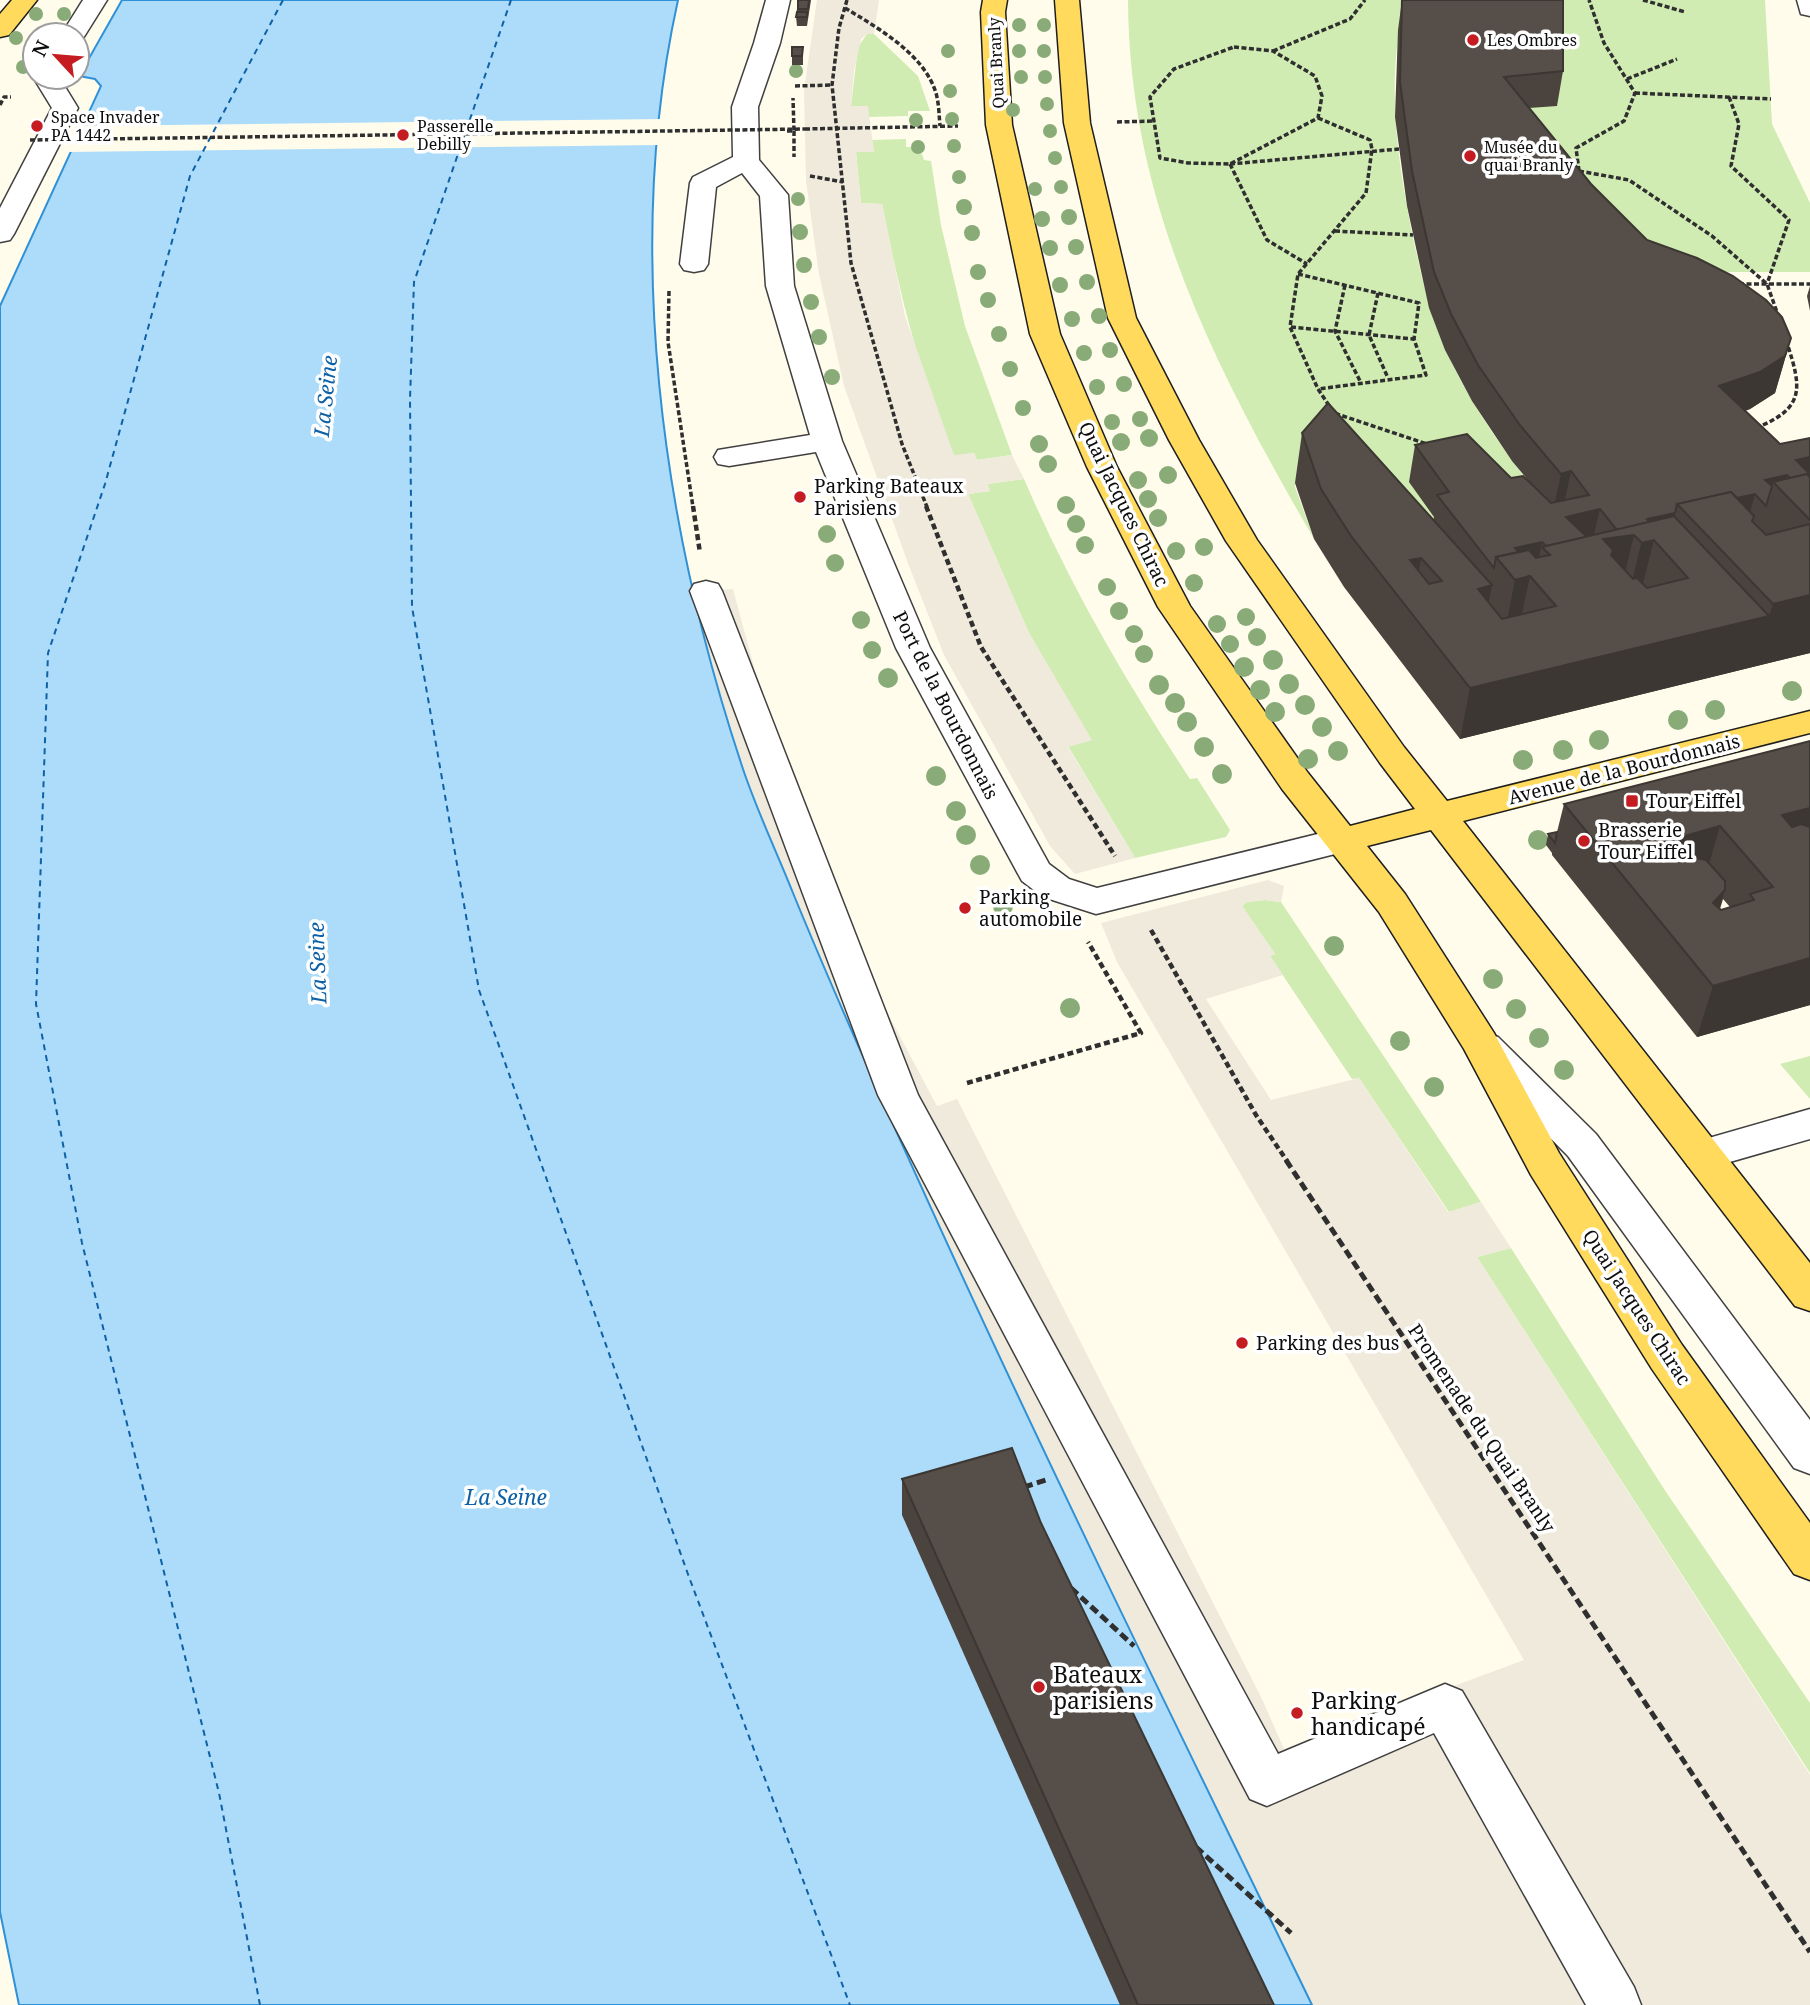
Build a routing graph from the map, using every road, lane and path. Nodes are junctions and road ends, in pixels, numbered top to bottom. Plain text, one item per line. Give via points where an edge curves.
1 (25, 0) edge
2 (95, 0) edge
3 (778, 0) edge
4 (847, 0) edge
5 (995, 0) edge
6 (1067, 0) edge
7 (1365, 0) edge
8 (1589, 0) edge
9 (1643, 0) edge
10 (1809, 0) edge
11 (845, 8) junction
12 (1810, 9) edge
13 (1685, 12) dead end
14 (82, 21) edge
15 (0, 30) edge
16 (1273, 51) junction
17 (1677, 59) dead end
18 (1627, 79) junction
19 (832, 85) junction
20 (55, 91) edge
21 (1635, 93) junction
22 (1729, 97) junction
23 (1771, 99) dead end
24 (1318, 118) junction
25 (1155, 121) junction
26 (1110, 122) dead end
27 (963, 125) dead end
28 (999, 125) joint
29 (940, 126) junction
30 (835, 128) junction
31 (785, 131) dead end
32 (794, 131) junction
33 (30, 140) dead end
34 (794, 146) dead end
35 (1372, 149) junction
36 (1399, 149) dead end
37 (746, 161) junction
38 (1230, 164) junction
39 (1579, 171) junction
40 (806, 176) dead end
41 (1579, 180) edge
42 (843, 182) junction
43 (1334, 231) junction
44 (0, 234) edge
45 (1413, 235) edge
46 (694, 264) dead end
47 (1307, 264) junction
48 (1298, 274) junction
49 (1727, 284) edge
50 (1768, 284) junction
51 (1810, 284) edge
52 (1345, 285) junction
53 (669, 289) dead end
54 (1378, 293) junction
55 (1779, 319) edge
56 (1290, 327) junction
57 (1335, 331) junction
58 (1369, 335) junction
59 (1414, 339) junction
60 (1787, 342) edge
61 (1388, 378) junction
62 (1361, 383) junction
63 (1318, 389) junction
64 (1747, 431) edge
65 (827, 441) junction
66 (1439, 448) edge
67 (729, 457) dead end
68 (706, 591) joint
69 (1810, 722) edge
70 (1439, 816) junction
71 (1342, 840) junction
72 (1119, 863) dead end
73 (1150, 920) dead end
74 (1099, 965) dead end
75 (1480, 1043) junction
76 (967, 1083) dead end
77 (1810, 1124) edge
78 (1702, 1155) junction
79 (1810, 1294) edge
80 (1810, 1455) edge
81 (1050, 1479) dead end
82 (1012, 1490) edge
83 (1810, 1560) edge
84 (1069, 1586) edge
85 (1138, 1650) dead end
86 (1191, 1842) edge
87 (1292, 1933) dead end
88 (1810, 1952) edge
89 (1615, 2005) edge

1 - 15 main road
2 - 14 street
3 - 37 street via 745,107
4 - 11 path
5 - 28 main road, Quai Branly
6 - 70 main road via 1077,123 1122,318 1242,541
7 - 16 path via 1350,19
8 - 18 path via 1604,43
9 - 13 path
10 - 12 street
11 - 19 path
11 - 29 path via 875,26 929,77
16 - 24 path via 1315,76 1322,96
16 - 25 path via 1234,47 1174,69 1150,97
17 - 18 path
18 - 21 path
19 - 30 path
19 - 32 path via 794,86
20 - 44 street via 65,108
21 - 22 path
21 - 39 path via 1624,121 1576,148
22 - 23 path
22 - 50 path via 1739,124 1731,166 1789,220
24 - 35 path via 1370,140
24 - 38 path
25 - 26 path
25 - 38 path via 1160,158 1188,165
27 - 29 path
28 - 71 main road, Quai Jacques Chirac via 1045,334 1102,467 1174,607
29 - 30 path
30 - 33 path, bridge
30 - 42 path
31 - 32 path
32 - 34 path
35 - 36 path
35 - 38 path
35 - 43 path via 1366,193
37 - 46 street via 703,183
37 - 65 street, Port de la Bourdonnais via 774,195 780,286
38 - 47 path via 1267,240
39 - 41 path
39 - 50 path via 1629,180 1712,236
40 - 42 path
42 - 72 path via 851,263 902,444 981,647
43 - 45 path
43 - 47 path
47 - 48 path
48 - 52 path
48 - 56 path
49 - 50 path
50 - 51 path
50 - 55 path
52 - 54 path
52 - 57 path
53 - 68 path via 668,342
54 - 58 path
54 - 59 path via 1419,303
56 - 57 path
56 - 63 path
57 - 58 path
57 - 62 path
58 - 59 path
58 - 61 path
59 - 61 path via 1426,375
60 - 64 path via 1800,392 1796,402 1784,415
61 - 62 path
62 - 63 path
63 - 66 path via 1334,413
65 - 67 street
65 - 71 street, Port de la Bourdonnais via 913,648 1035,872 1056,888 1096,901
68 - 89 street via 898,1095 1267,1783 1445,1706
69 - 70 main road, Avenue de la Bourdonnais
70 - 71 main road
70 - 78 main road
71 - 75 main road, Quai Jacques Chirac via 1392,903
73 - 88 path, Promenade du Quai Branly via 1151,930 1255,1115
74 - 76 path via 1141,1033
75 - 80 street, Quai Jacques Chirac via 1582,1145
75 - 83 main road, Quai Jacques Chirac via 1545,1164 1660,1346
77 - 78 street
78 - 79 main road
81 - 82 path
84 - 85 path
86 - 87 path

